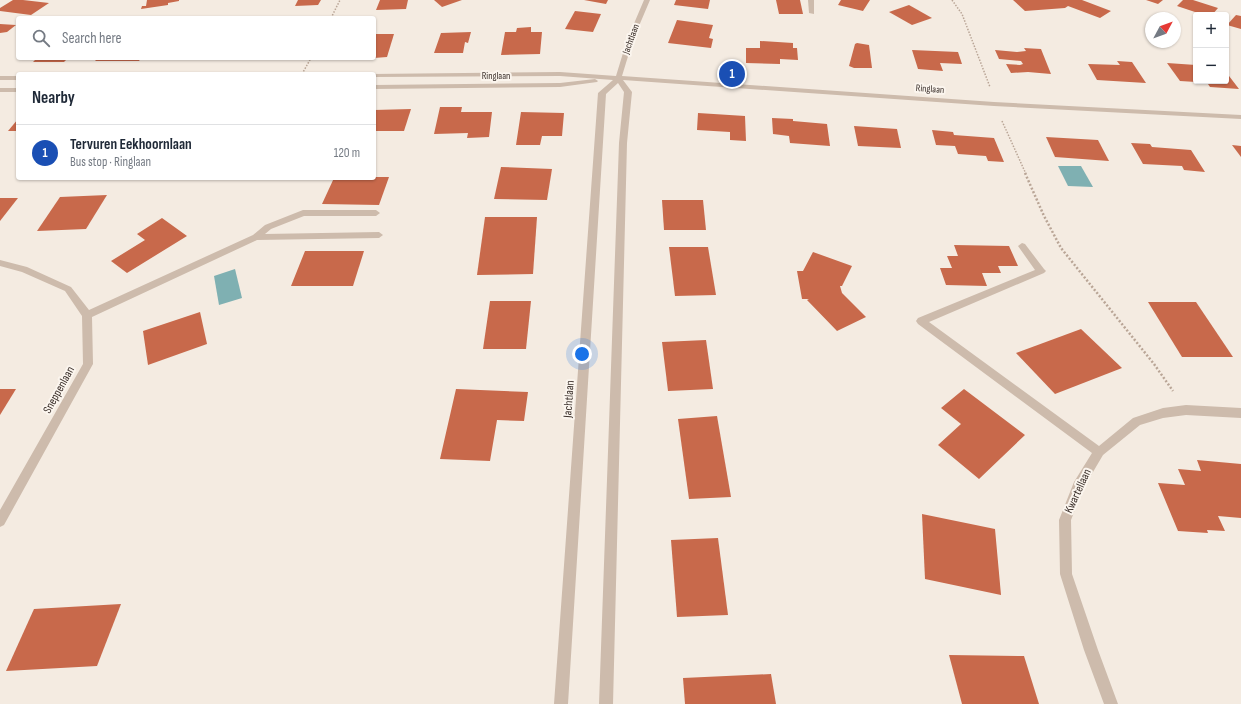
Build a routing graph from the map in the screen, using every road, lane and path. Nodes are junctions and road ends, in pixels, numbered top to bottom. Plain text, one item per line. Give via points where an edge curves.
1 (340, 0) edge
2 (647, 0) edge
3 (811, 0) edge
4 (952, 0) edge
5 (812, 12) dead end
6 (332, 16) edge
7 (310, 60) edge
8 (303, 72) edge
9 (376, 75) edge
10 (0, 78) edge
11 (16, 78) edge
12 (618, 79) junction
13 (376, 87) edge
14 (0, 90) edge
15 (16, 90) edge
16 (994, 104) junction
17 (1241, 117) edge
18 (376, 213) dead end
19 (379, 235) dead end
20 (256, 238) junction
21 (1022, 246) dead end
22 (0, 262) edge
23 (87, 315) junction
24 (1186, 410) junction
25 (1241, 413) edge
26 (1099, 452) junction
27 (0, 521) edge
28 (561, 704) edge
29 (606, 704) edge
30 (1111, 704) edge

1 - 6 path
2 - 12 street, Jachtlaan via 630,40
3 - 5 street
4 - 16 path via 962,14 988,79
7 - 8 path
9 - 12 street, Ringlaan via 560,74
10 - 11 street
12 - 13 street, Ringlaan via 560,85
12 - 16 street, Ringlaan
12 - 28 street, Jachtlaan via 602,93
12 - 29 street via 628,92 623,143
14 - 15 street
16 - 17 street, Ringlaan
16 - 24 path via 1061,248 1154,364
18 - 20 street via 303,214 268,227
19 - 20 street
20 - 23 street
21 - 26 street via 1041,271 921,321
22 - 23 street via 24,268 68,289
23 - 27 street, Sneppenlaan via 88,364
24 - 25 street, Kwartellaan
24 - 26 street, Kwartellaan via 1163,413 1137,421
26 - 30 street, Kwartellaan via 1078,486 1065,520 1066,574

